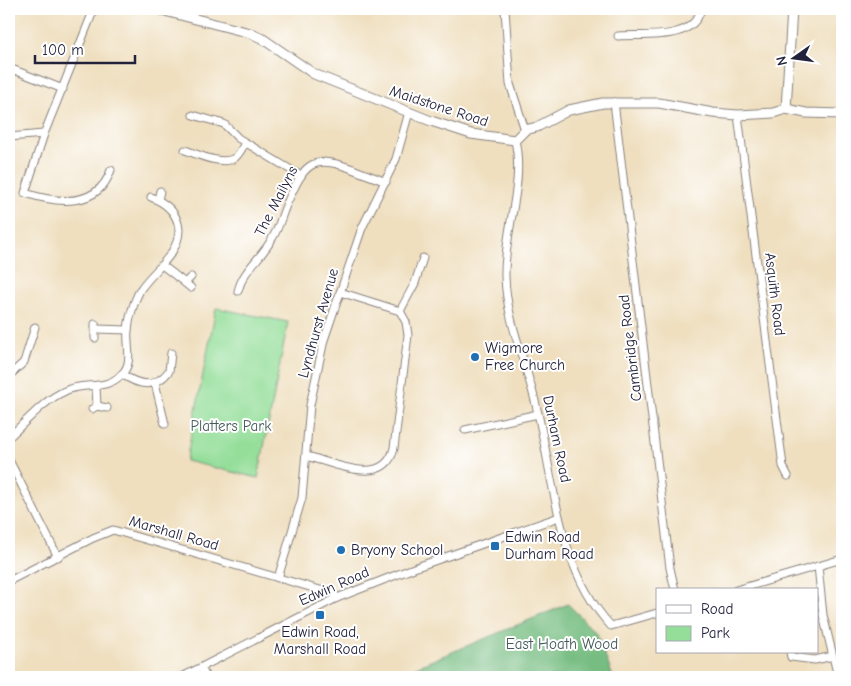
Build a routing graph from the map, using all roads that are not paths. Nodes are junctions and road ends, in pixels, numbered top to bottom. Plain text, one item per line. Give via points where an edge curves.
1 (94, 9) edge
2 (157, 9) edge
3 (505, 9) edge
4 (701, 9) edge
5 (792, 9) edge
6 (618, 36) dead end
7 (9, 68) edge
8 (62, 89) junction
9 (614, 102) junction
10 (786, 110) junction
11 (409, 112) junction
12 (193, 114) dead end
13 (842, 114) edge
14 (738, 115) junction
15 (525, 130) junction
16 (44, 134) junction
17 (9, 137) edge
18 (515, 140) junction
19 (245, 143) junction
20 (185, 150) dead end
21 (111, 170) dead end
22 (301, 176) junction
23 (386, 182) junction
24 (160, 191) dead end
25 (422, 258) dead end
26 (162, 265) junction
27 (191, 277) dead end
28 (185, 283) junction
29 (191, 288) dead end
30 (238, 291) dead end
31 (340, 292) junction
32 (400, 311) junction
33 (35, 327) dead end
34 (128, 330) junction
35 (95, 338) dead end
36 (171, 353) dead end
37 (122, 374) junction
38 (9, 376) edge
39 (155, 383) junction
40 (96, 387) junction
41 (106, 408) dead end
42 (538, 414) junction
43 (165, 424) dead end
44 (465, 430) dead end
45 (9, 436) edge
46 (306, 456) junction
47 (9, 460) edge
48 (788, 476) dead end
49 (559, 517) junction
50 (58, 556) junction
51 (842, 559) edge
52 (818, 566) junction
53 (278, 578) junction
54 (9, 581) edge
55 (675, 588) edge
56 (743, 588) edge
57 (337, 598) junction
58 (656, 613) edge
59 (790, 654) edge
60 (833, 656) junction
61 (201, 668) junction
62 (182, 677) edge
63 (206, 677) edge
64 (838, 677) edge

1 - 8 street
2 - 11 street, Maidstone Road via 250,32 314,74
3 - 15 street via 510,84
4 - 6 street via 693,25 681,32
5 - 10 street
7 - 8 street
8 - 16 street
9 - 14 street via 659,103
9 - 15 street via 574,108
9 - 55 street, Cambridge Road
10 - 13 street
10 - 14 street
11 - 18 street, Maidstone Road via 471,134
11 - 23 street, Lyndhurst Avenue
12 - 19 street via 224,124
14 - 48 street, Asquith Road via 781,449
15 - 18 street
16 - 17 street
16 - 21 street via 25,193 48,201 79,199 99,190
18 - 42 street, Durham Road via 518,169 506,258 506,286
19 - 20 street via 236,157 229,160
19 - 22 street
22 - 23 street, The Mailyns via 313,164 330,161
22 - 30 street, The Mailyns via 274,237 245,273
23 - 31 street, Lyndhurst Avenue via 362,228
24 - 26 street via 155,199 172,211 179,230 176,245
25 - 32 street via 415,283
26 - 28 street
26 - 34 street via 140,290
27 - 28 street
28 - 29 street
31 - 32 street
31 - 46 street, Lyndhurst Avenue via 316,374
32 - 46 street via 408,335 390,459 377,469 367,471
33 - 38 street via 24,362
34 - 35 street via 96,326
34 - 37 street via 129,358
36 - 39 street via 169,371
37 - 39 street via 143,384
37 - 40 street
39 - 43 street
40 - 41 street via 95,408
40 - 45 street via 79,386 60,393
42 - 44 street
42 - 49 street, Durham Road
46 - 53 street, Lyndhurst Avenue via 302,498
47 - 50 street
49 - 57 street, Edwin Road
49 - 58 street, Durham Road via 581,579 605,618 614,626
50 - 53 street, Marshall Road via 113,530
50 - 54 street, Marshall Road
51 - 52 street
52 - 56 street
52 - 60 street via 823,615
53 - 57 street, Marshall Road via 334,594
57 - 61 street, Edwin Road
59 - 60 street via 791,657 809,660
60 - 64 street
61 - 62 street, Edwin Road
61 - 63 street

